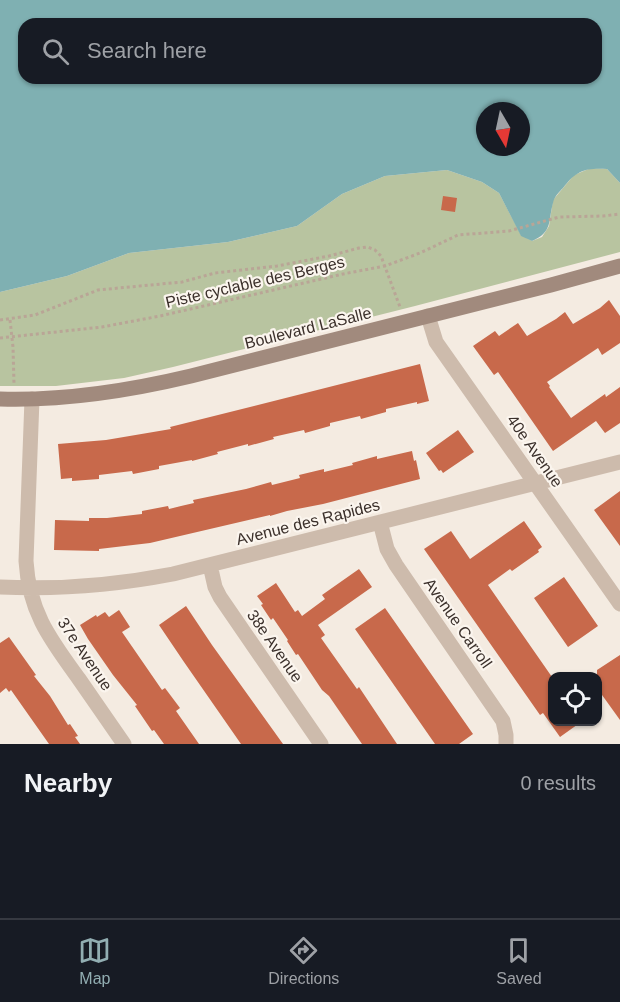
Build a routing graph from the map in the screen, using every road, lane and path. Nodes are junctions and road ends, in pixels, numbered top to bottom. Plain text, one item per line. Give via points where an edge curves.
1 (619, 214) edge
2 (385, 266) junction
3 (620, 266) edge
4 (401, 310) dead end
5 (428, 316) junction
6 (0, 320) edge
7 (10, 320) junction
8 (12, 336) junction
9 (0, 338) edge
10 (14, 386) dead end
11 (0, 399) edge
12 (32, 399) junction
13 (620, 462) edge
14 (536, 483) junction
15 (380, 522) junction
16 (210, 565) junction
17 (0, 587) edge
18 (29, 588) junction
19 (620, 604) edge
20 (124, 744) edge
21 (321, 744) edge
22 (506, 744) edge

1 - 2 path, Piste cyclable des Berges via 559,217 509,231 458,235
2 - 4 path
2 - 7 path via 375,250 359,248 182,282 98,290 35,315
2 - 8 path, Piste cyclable des Berges via 114,325
3 - 5 main road, Boulevard LaSalle
5 - 12 main road, Boulevard LaSalle via 138,388
5 - 14 street, 40e Avenue via 436,342
6 - 7 path
7 - 8 path
8 - 9 path, Piste cyclable des Berges
8 - 10 path
11 - 12 main road, Boulevard LaSalle
12 - 18 street, 37e Avenue via 26,561
13 - 14 street, Avenue des Rapides
14 - 15 street, Avenue des Rapides
14 - 19 street, 40e Avenue
15 - 16 street, Avenue des Rapides
15 - 22 street, Avenue Carroll via 396,565 503,721
16 - 18 street, Avenue des Rapides via 110,585
16 - 21 street, 38e Avenue via 220,597
17 - 18 street, Avenue des Rapides
18 - 20 street, 37e Avenue via 49,636

